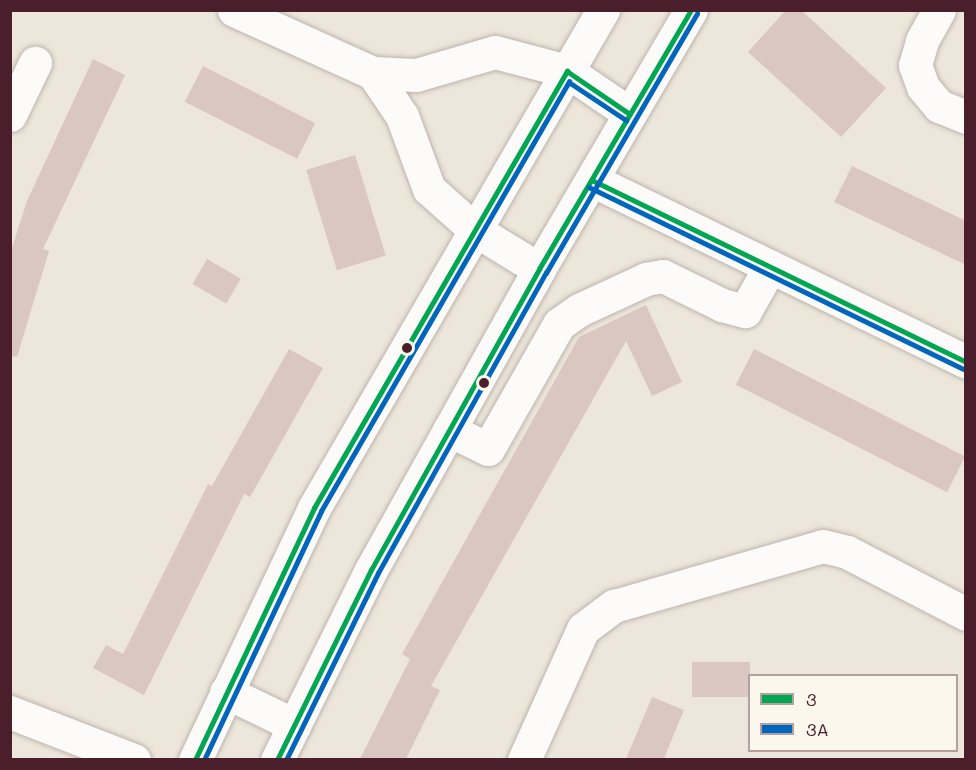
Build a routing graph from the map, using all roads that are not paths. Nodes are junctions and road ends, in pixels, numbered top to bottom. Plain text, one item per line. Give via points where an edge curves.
1 (234, 10) edge
2 (603, 10) edge
3 (691, 10) edge
4 (939, 10) edge
5 (35, 63) dead end
6 (567, 71) junction
7 (373, 73) junction
8 (10, 114) edge
9 (630, 114) junction
10 (966, 117) edge
11 (592, 180) junction
12 (475, 230) junction
13 (770, 267) junction
14 (539, 269) junction
15 (966, 362) edge
16 (449, 430) junction
17 (966, 614) edge
18 (226, 692) junction
19 (10, 712) edge
20 (294, 725) junction
21 (134, 759) edge
22 (195, 759) edge
23 (277, 759) edge
24 (524, 759) edge

1 - 7 street
2 - 6 street
3 - 9 street
4 - 10 street via 921,41 915,65 923,87 939,106
5 - 8 street
6 - 7 street via 495,52 416,75
6 - 9 street
6 - 12 street
7 - 12 street via 402,116 429,189
9 - 11 street
11 - 13 street
11 - 14 street
12 - 14 street
12 - 18 street via 314,508
13 - 15 street
13 - 16 street via 745,310 722,305 663,276 646,279 579,310 560,324 488,449
14 - 16 street
16 - 20 street via 371,570
17 - 24 street via 848,552 823,546 614,606 583,629
18 - 20 street
18 - 22 street
19 - 21 street
20 - 23 street

